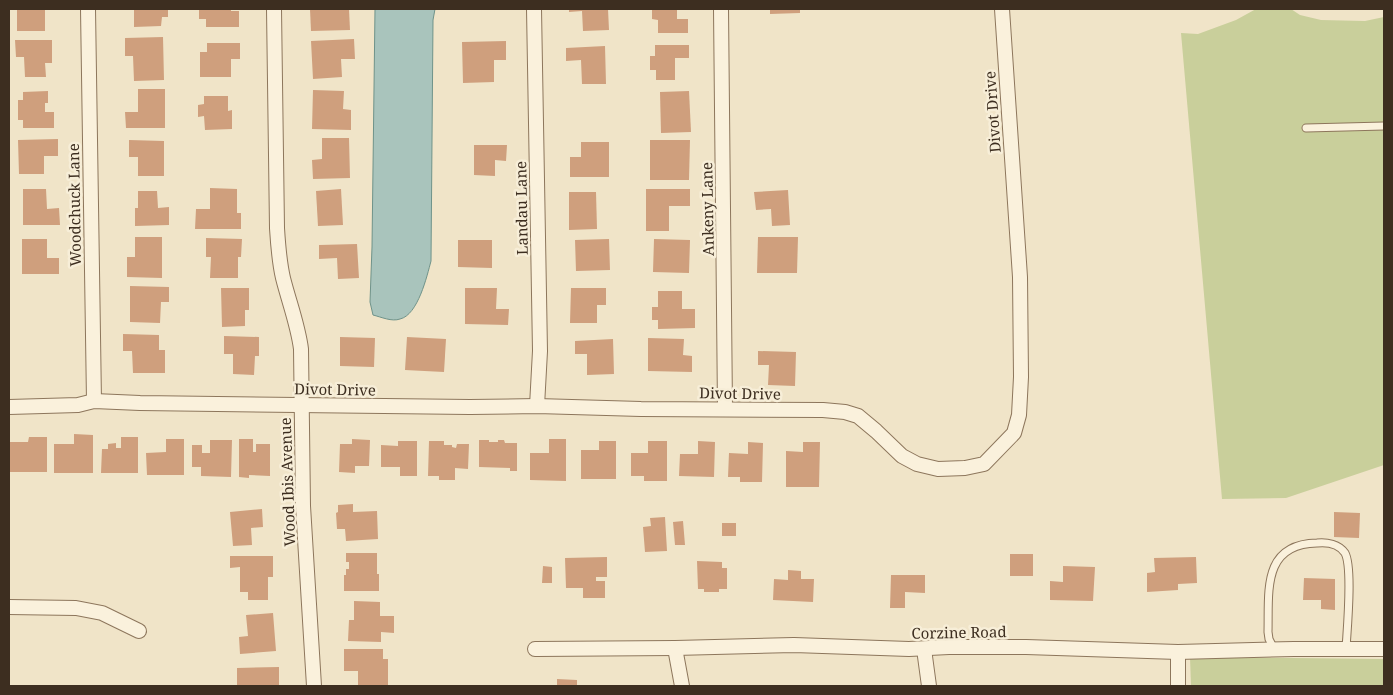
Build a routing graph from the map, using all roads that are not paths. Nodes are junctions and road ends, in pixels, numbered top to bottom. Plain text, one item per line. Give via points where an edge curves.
1 (88, 9) edge
2 (274, 9) edge
3 (534, 9) edge
4 (720, 9) edge
5 (1002, 9) edge
6 (1384, 126) edge
7 (1306, 128) dead end
8 (94, 401) junction
9 (301, 404) junction
10 (536, 406) junction
11 (9, 407) edge
12 (725, 409) junction
13 (9, 608) edge
14 (139, 630) dead end
15 (675, 648) junction
16 (535, 649) dead end
17 (924, 649) junction
18 (1346, 649) junction
19 (1384, 649) edge
20 (1274, 650) junction
21 (1178, 652) junction
22 (314, 686) edge
23 (682, 686) edge
24 (929, 686) edge
25 (1178, 686) edge

1 - 8 street, Woodchuck Lane
2 - 9 street, Wood Ibis Avenue via 277,235 283,277 299,332
3 - 10 street, Landau Lane via 540,351
4 - 12 street, Ankeny Lane
5 - 12 street, Divot Drive via 1020,277 1021,377 1019,415 1014,433 984,464 938,469 902,456 858,416 845,412
6 - 7 lane
8 - 9 street, Divot Drive
8 - 11 street, Divot Drive via 78,405
9 - 10 street, Divot Drive
9 - 22 street, Wood Ibis Avenue via 303,506
10 - 12 street, Divot Drive
13 - 14 street via 76,608 102,613
15 - 16 street, Corzine Road
15 - 17 street, Corzine Road via 794,645
15 - 23 street
17 - 21 street, Corzine Road via 1026,647
17 - 24 street
18 - 19 street, Corzine Road
18 - 20 street, Corzine Road
18 - 20 lane via 1346,555 1336,545 1321,542 1293,547 1275,564 1270,580 1268,632
20 - 21 street, Corzine Road
21 - 25 street

